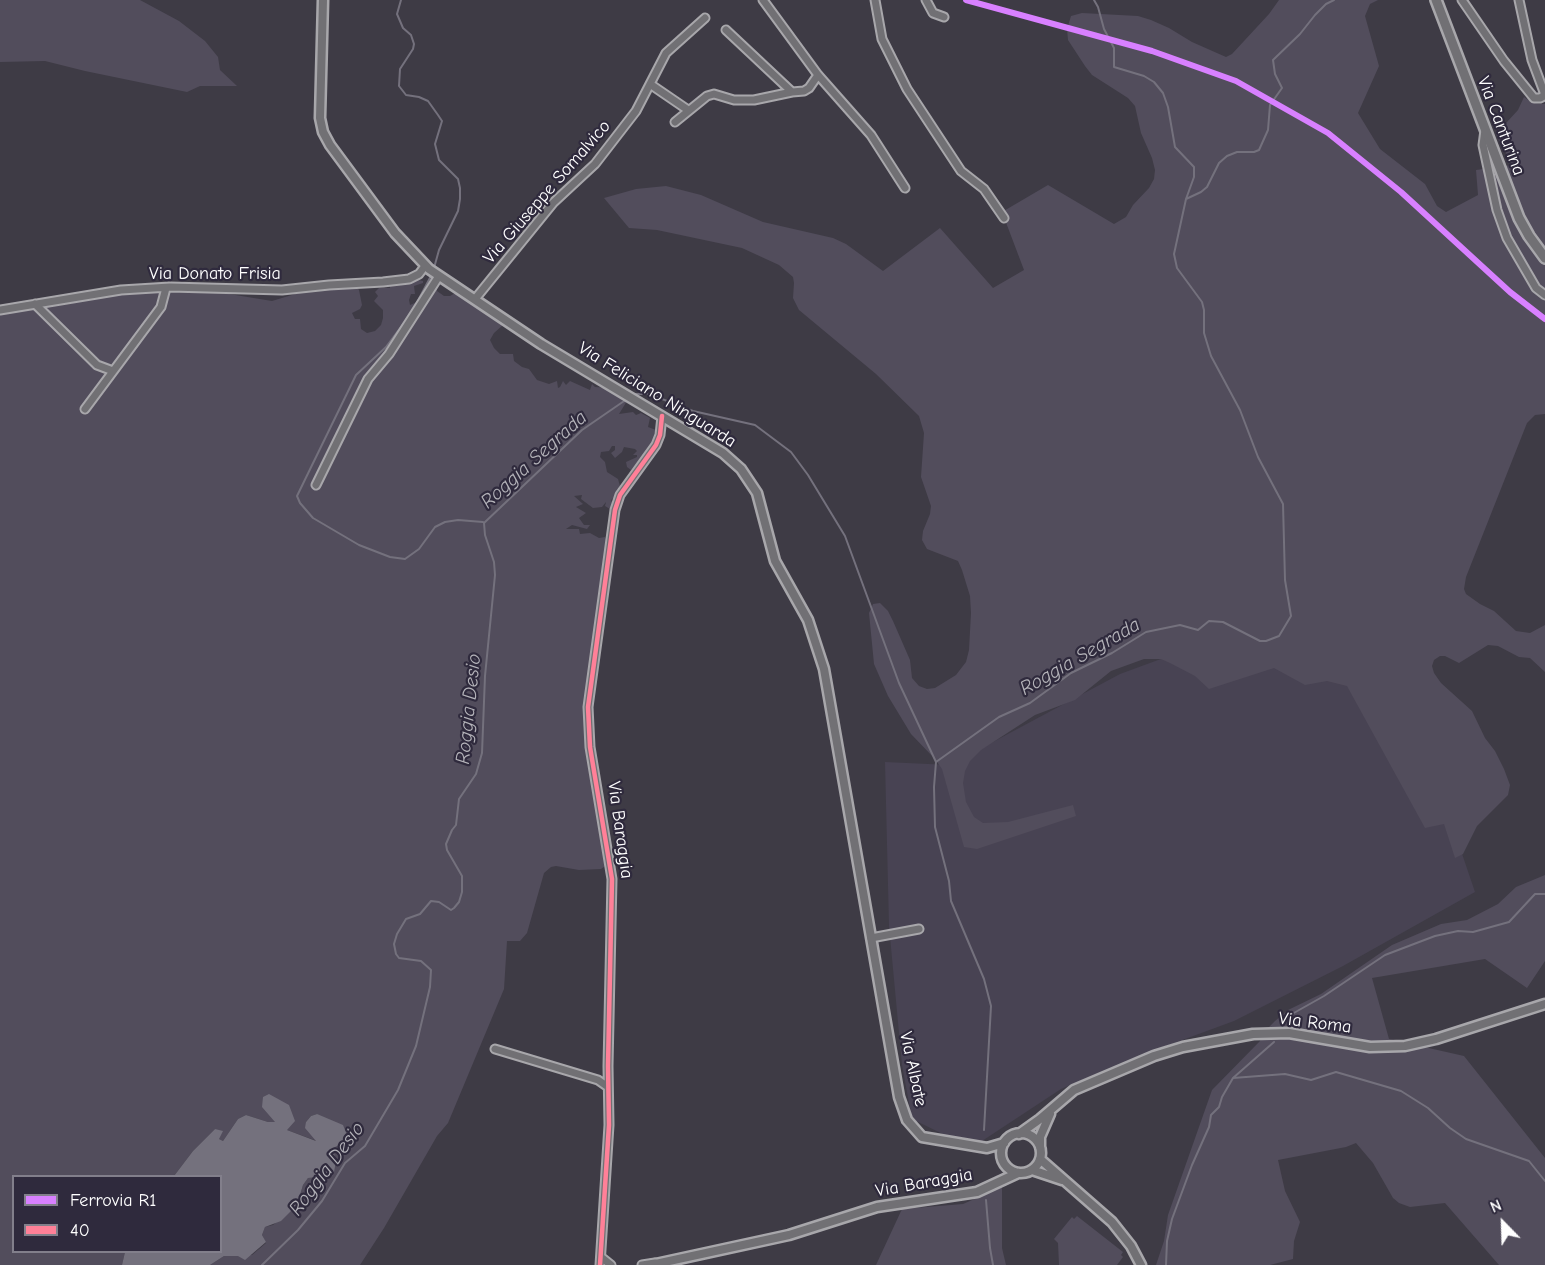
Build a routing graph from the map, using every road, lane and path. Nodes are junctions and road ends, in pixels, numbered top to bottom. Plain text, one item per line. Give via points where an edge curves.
1 (323, 0) edge
2 (763, 0) edge
3 (875, 0) edge
4 (926, 0) edge
5 (1436, 0) edge
6 (1462, 0) edge
7 (1519, 0) edge
8 (944, 16) dead end
9 (705, 18) dead end
10 (726, 30) dead end
11 (818, 75) junction
12 (650, 84) junction
13 (792, 92) junction
14 (688, 110) junction
15 (675, 122) dead end
16 (1485, 130) junction
17 (905, 188) dead end
18 (1004, 218) dead end
19 (1545, 258) edge
20 (427, 267) junction
21 (438, 275) junction
22 (166, 288) junction
23 (1545, 295) edge
24 (475, 299) junction
25 (35, 304) junction
26 (0, 310) edge
27 (113, 372) junction
28 (85, 409) dead end
29 (662, 416) junction
30 (316, 485) dead end
31 (919, 929) dead end
32 (871, 938) junction
33 (1545, 1004) edge
34 (495, 1049) dead end
35 (608, 1086) junction
36 (1054, 1106) junction
37 (1019, 1134) junction
38 (1004, 1143) junction
39 (1040, 1147) junction
40 (987, 1148) junction
41 (1002, 1159) junction
42 (1040, 1159) junction
43 (1032, 1170) junction
44 (1018, 1173) junction
45 (1065, 1181) junction
46 (993, 1184) junction
47 (600, 1261) edge
48 (654, 1264) edge
49 (604, 1265) edge
50 (611, 1265) edge
51 (642, 1265) edge
52 (1141, 1265) edge

1 - 20 street, Via Feliciano Ninguarda via 323,132 395,233
2 - 11 street
3 - 18 street via 882,39 907,89 961,171 984,189
4 - 8 street via 933,13
5 - 16 main road, Via Canturina
6 - 7 street via 1504,61 1534,98 1540,98 1544,92 1532,60
9 - 12 street, Via Giuseppe Somalvico via 666,53
10 - 13 street
11 - 13 street via 809,88
11 - 17 street via 871,135
12 - 14 street
12 - 24 street, Via Giuseppe Somalvico via 636,111 595,164 553,202
13 - 14 street via 754,100 714,94
14 - 15 street
16 - 19 main road, Via Canturina via 1519,218
16 - 23 street via 1482,145 1507,238 1536,288
20 - 21 street, Via Feliciano Ninguarda
20 - 22 street, Via Donato Frisia via 410,279 383,282 282,290
21 - 24 street, Via Feliciano Ninguarda
21 - 30 street via 390,354 368,379
22 - 25 street, Via Donato Frisia via 121,290
22 - 27 street via 162,307
24 - 29 street, Via Feliciano Ninguarda via 541,344
25 - 26 street, Via Donato Frisia
25 - 27 street via 97,365
27 - 28 street
29 - 32 street, Via Feliciano Ninguarda via 723,453 741,469 757,494 775,561 808,620 824,669
29 - 35 street, Via Baraggia via 656,445 620,495 615,510 588,707 590,747 612,879
31 - 32 street
32 - 40 street, Via Albate via 899,1097 907,1120 922,1137
33 - 36 street, Via Roma via 1405,1046 1370,1047 1289,1033 1205,1042 1170,1050 1087,1084
34 - 35 street
35 - 47 street, Via Baraggia
36 - 37 street, Via Roma
36 - 39 street via 1040,1137
37 - 38 street
37 - 39 street via 1032,1137
38 - 40 street, Via Albate
38 - 41 street
39 - 42 street
40 - 41 street, Via Albate
41 - 44 street via 1011,1171
41 - 46 street, Via Baraggia via 1002,1173
42 - 43 street
42 - 45 street
43 - 44 street
43 - 45 street
44 - 46 street, Via Baraggia
45 - 52 street via 1117,1228
46 - 48 street, Via Baraggia via 962,1196 877,1207 789,1235
47 - 49 street
47 - 50 street
48 - 51 street

